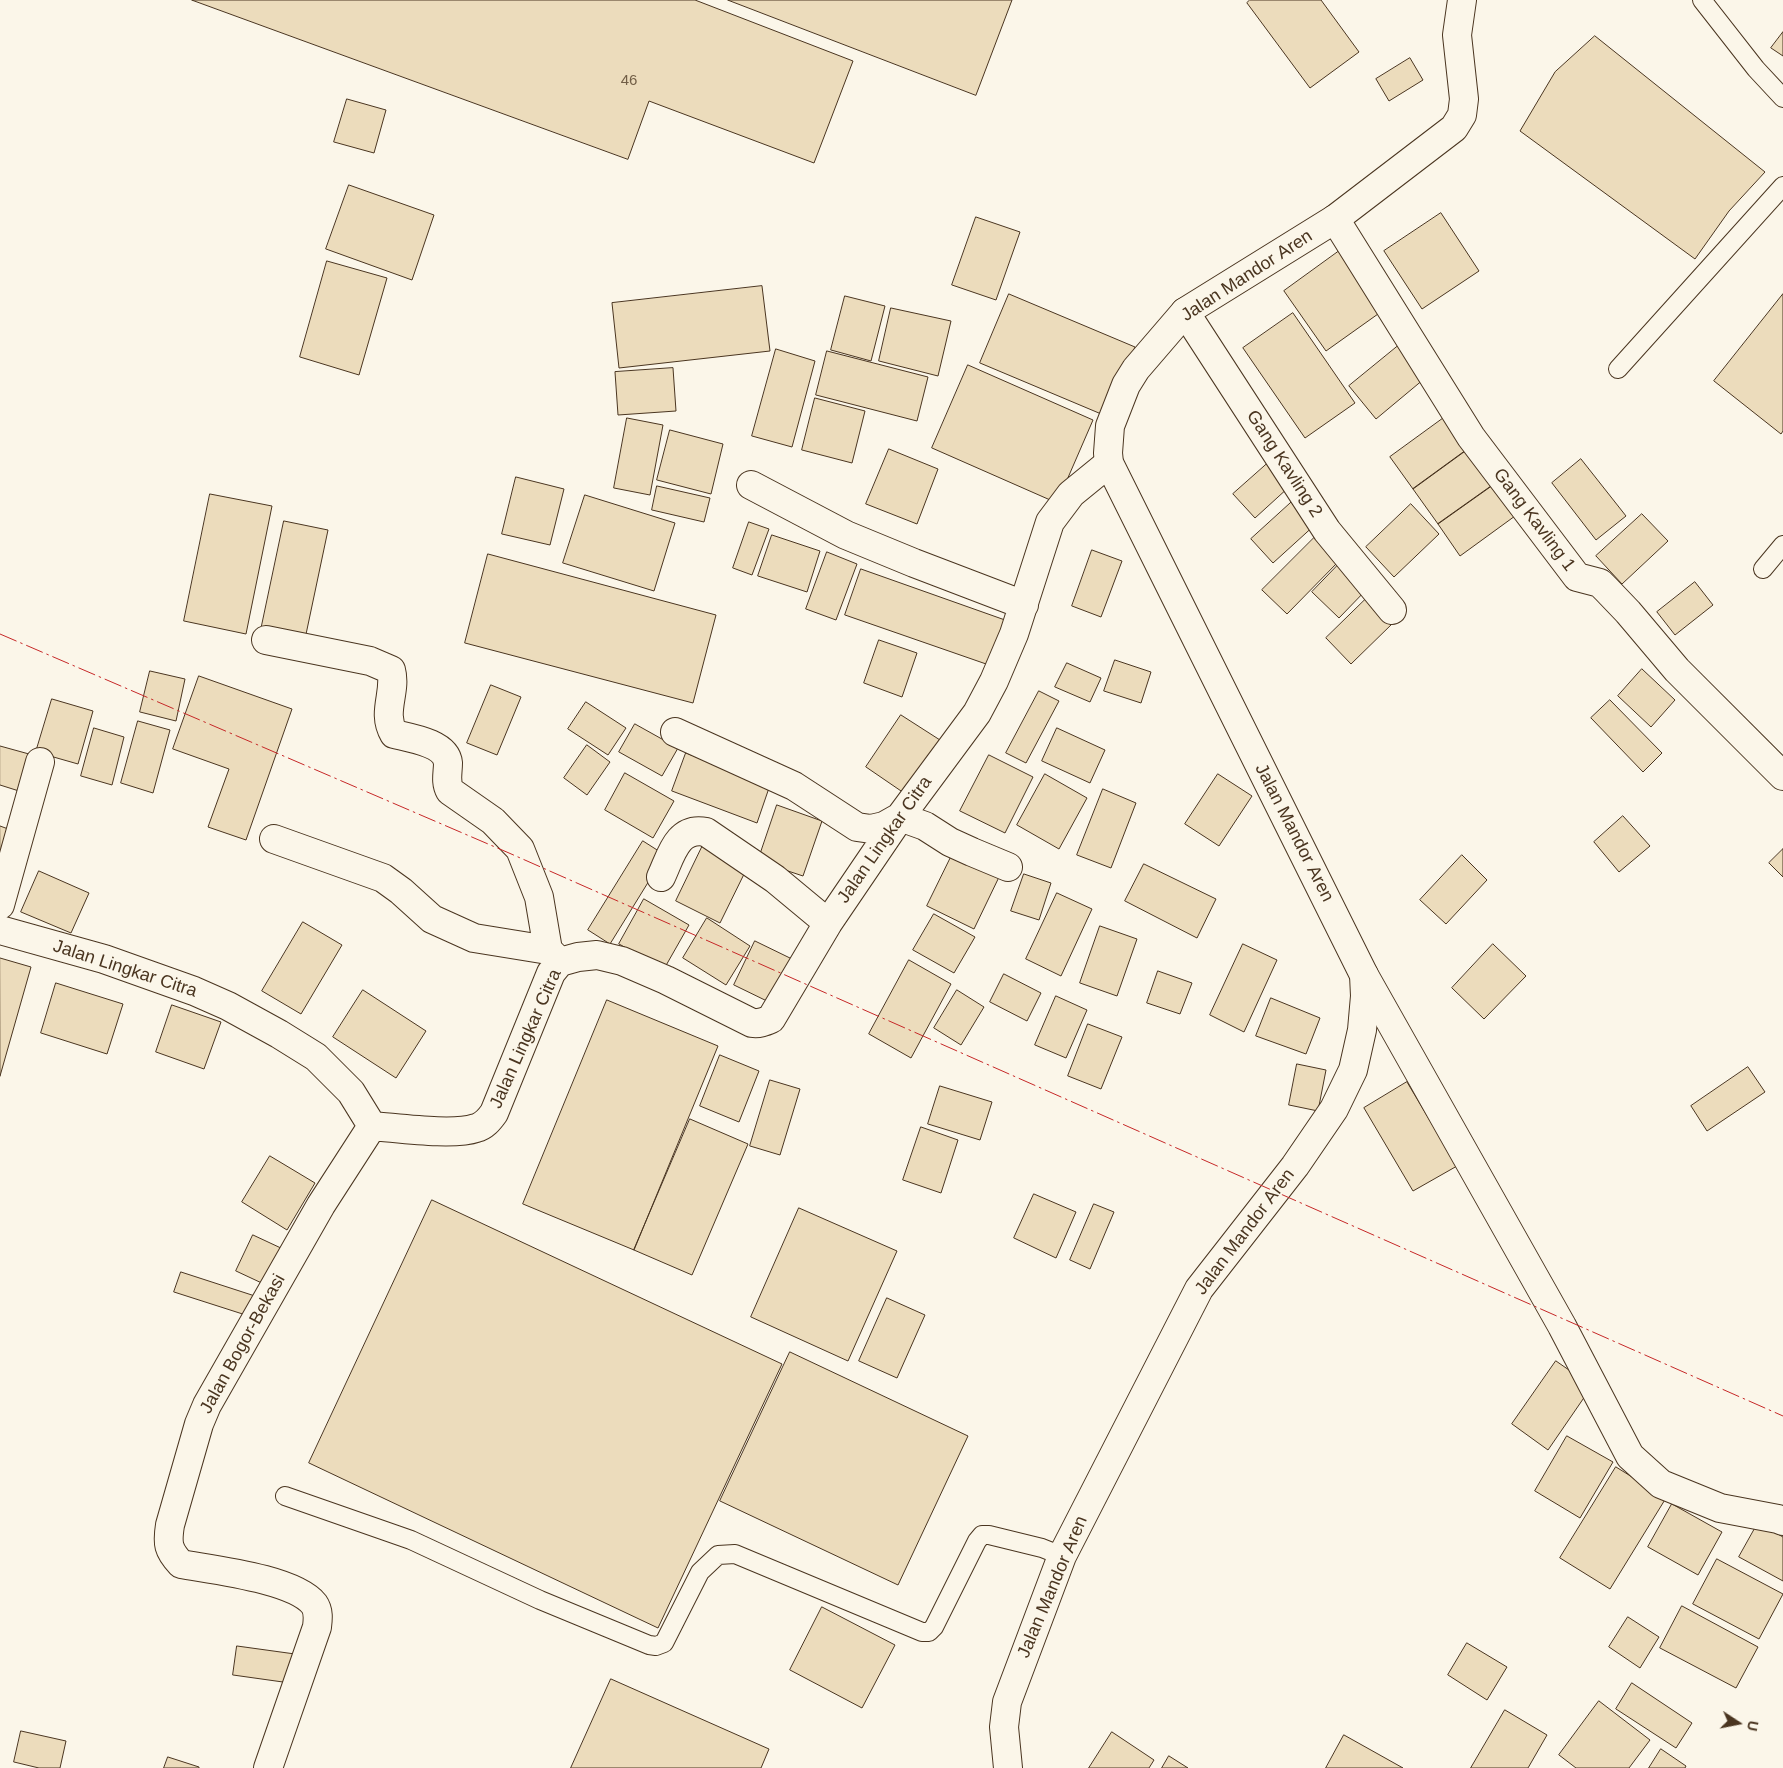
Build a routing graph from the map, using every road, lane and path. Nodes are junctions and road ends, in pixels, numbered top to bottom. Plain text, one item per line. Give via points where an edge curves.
1 (1462, 0) edge
2 (1702, 0) edge
3 (1783, 98) edge
4 (1783, 186) edge
5 (1335, 219) junction
6 (1184, 312) junction
7 (1618, 369) dead end
8 (1109, 463) junction
9 (751, 485) dead end
10 (1783, 545) edge
11 (1763, 569) dead end
12 (1024, 605) junction
13 (1392, 610) dead end
14 (266, 640) dead end
15 (676, 732) dead end
16 (40, 762) dead end
17 (1783, 776) edge
18 (900, 817) junction
19 (274, 839) dead end
20 (1008, 866) dead end
21 (661, 876) dead end
22 (0, 905) edge
23 (828, 923) junction
24 (0, 930) edge
25 (554, 956) junction
26 (1364, 974) junction
27 (372, 1126) junction
28 (285, 1496) dead end
29 (1783, 1521) edge
30 (1062, 1556) junction
31 (268, 1768) edge
32 (1008, 1768) edge

1 - 5 street, Jalan Mandor Aren via 1457,35 1464,99 1462,115 1454,128
2 - 3 lane
4 - 7 lane
5 - 6 street, Jalan Mandor Aren
5 - 17 street, Gang Kavling 1 via 1471,437 1577,577 1600,583 1677,670
6 - 8 street, Jalan Mandor Aren via 1136,369 1126,386 1110,426
6 - 13 street, Gang Kavling 2 via 1327,530
8 - 12 street, Jalan Lingkar Citra via 1071,494 1050,522
8 - 26 street, Jalan Mandor Aren
9 - 12 street via 846,535
10 - 11 lane
12 - 18 street, Jalan Lingkar Citra via 1003,660 977,713
14 - 25 street via 370,661 391,670 388,710 389,725 394,734 438,747 444,752 448,761 447,785 450,791 493,821 520,849 539,897
15 - 18 street via 794,786 857,827 871,830
16 - 22 street
18 - 20 street
18 - 23 street, Jalan Lingkar Citra
19 - 25 street via 383,878 432,919 474,938
21 - 23 street via 678,840 690,831 706,832 776,879
23 - 25 street, Jalan Lingkar Citra via 771,1019 759,1024 622,962 597,955
24 - 27 street, Jalan Lingkar Citra via 104,960 228,1006 316,1057 351,1092
25 - 27 street, Jalan Lingkar Citra via 551,973 494,1113 487,1122 477,1128 455,1132
26 - 29 street via 1562,1326 1630,1456 1661,1484 1720,1508
26 - 30 street, Jalan Mandor Aren via 1365,996 1353,1070 1334,1109 1295,1166 1199,1289
27 - 31 street, Jalan Bogor-Bekasi via 322,1205 207,1405 170,1525 168,1540 172,1554 181,1564 287,1586 304,1595 318,1613 318,1627
28 - 30 lane via 410,1540 540,1600 656,1646 664,1643 700,1572 718,1556 734,1554 922,1632 929,1632 982,1535 1042,1548
30 - 32 street, Jalan Mandor Aren via 1007,1702 1004,1727

